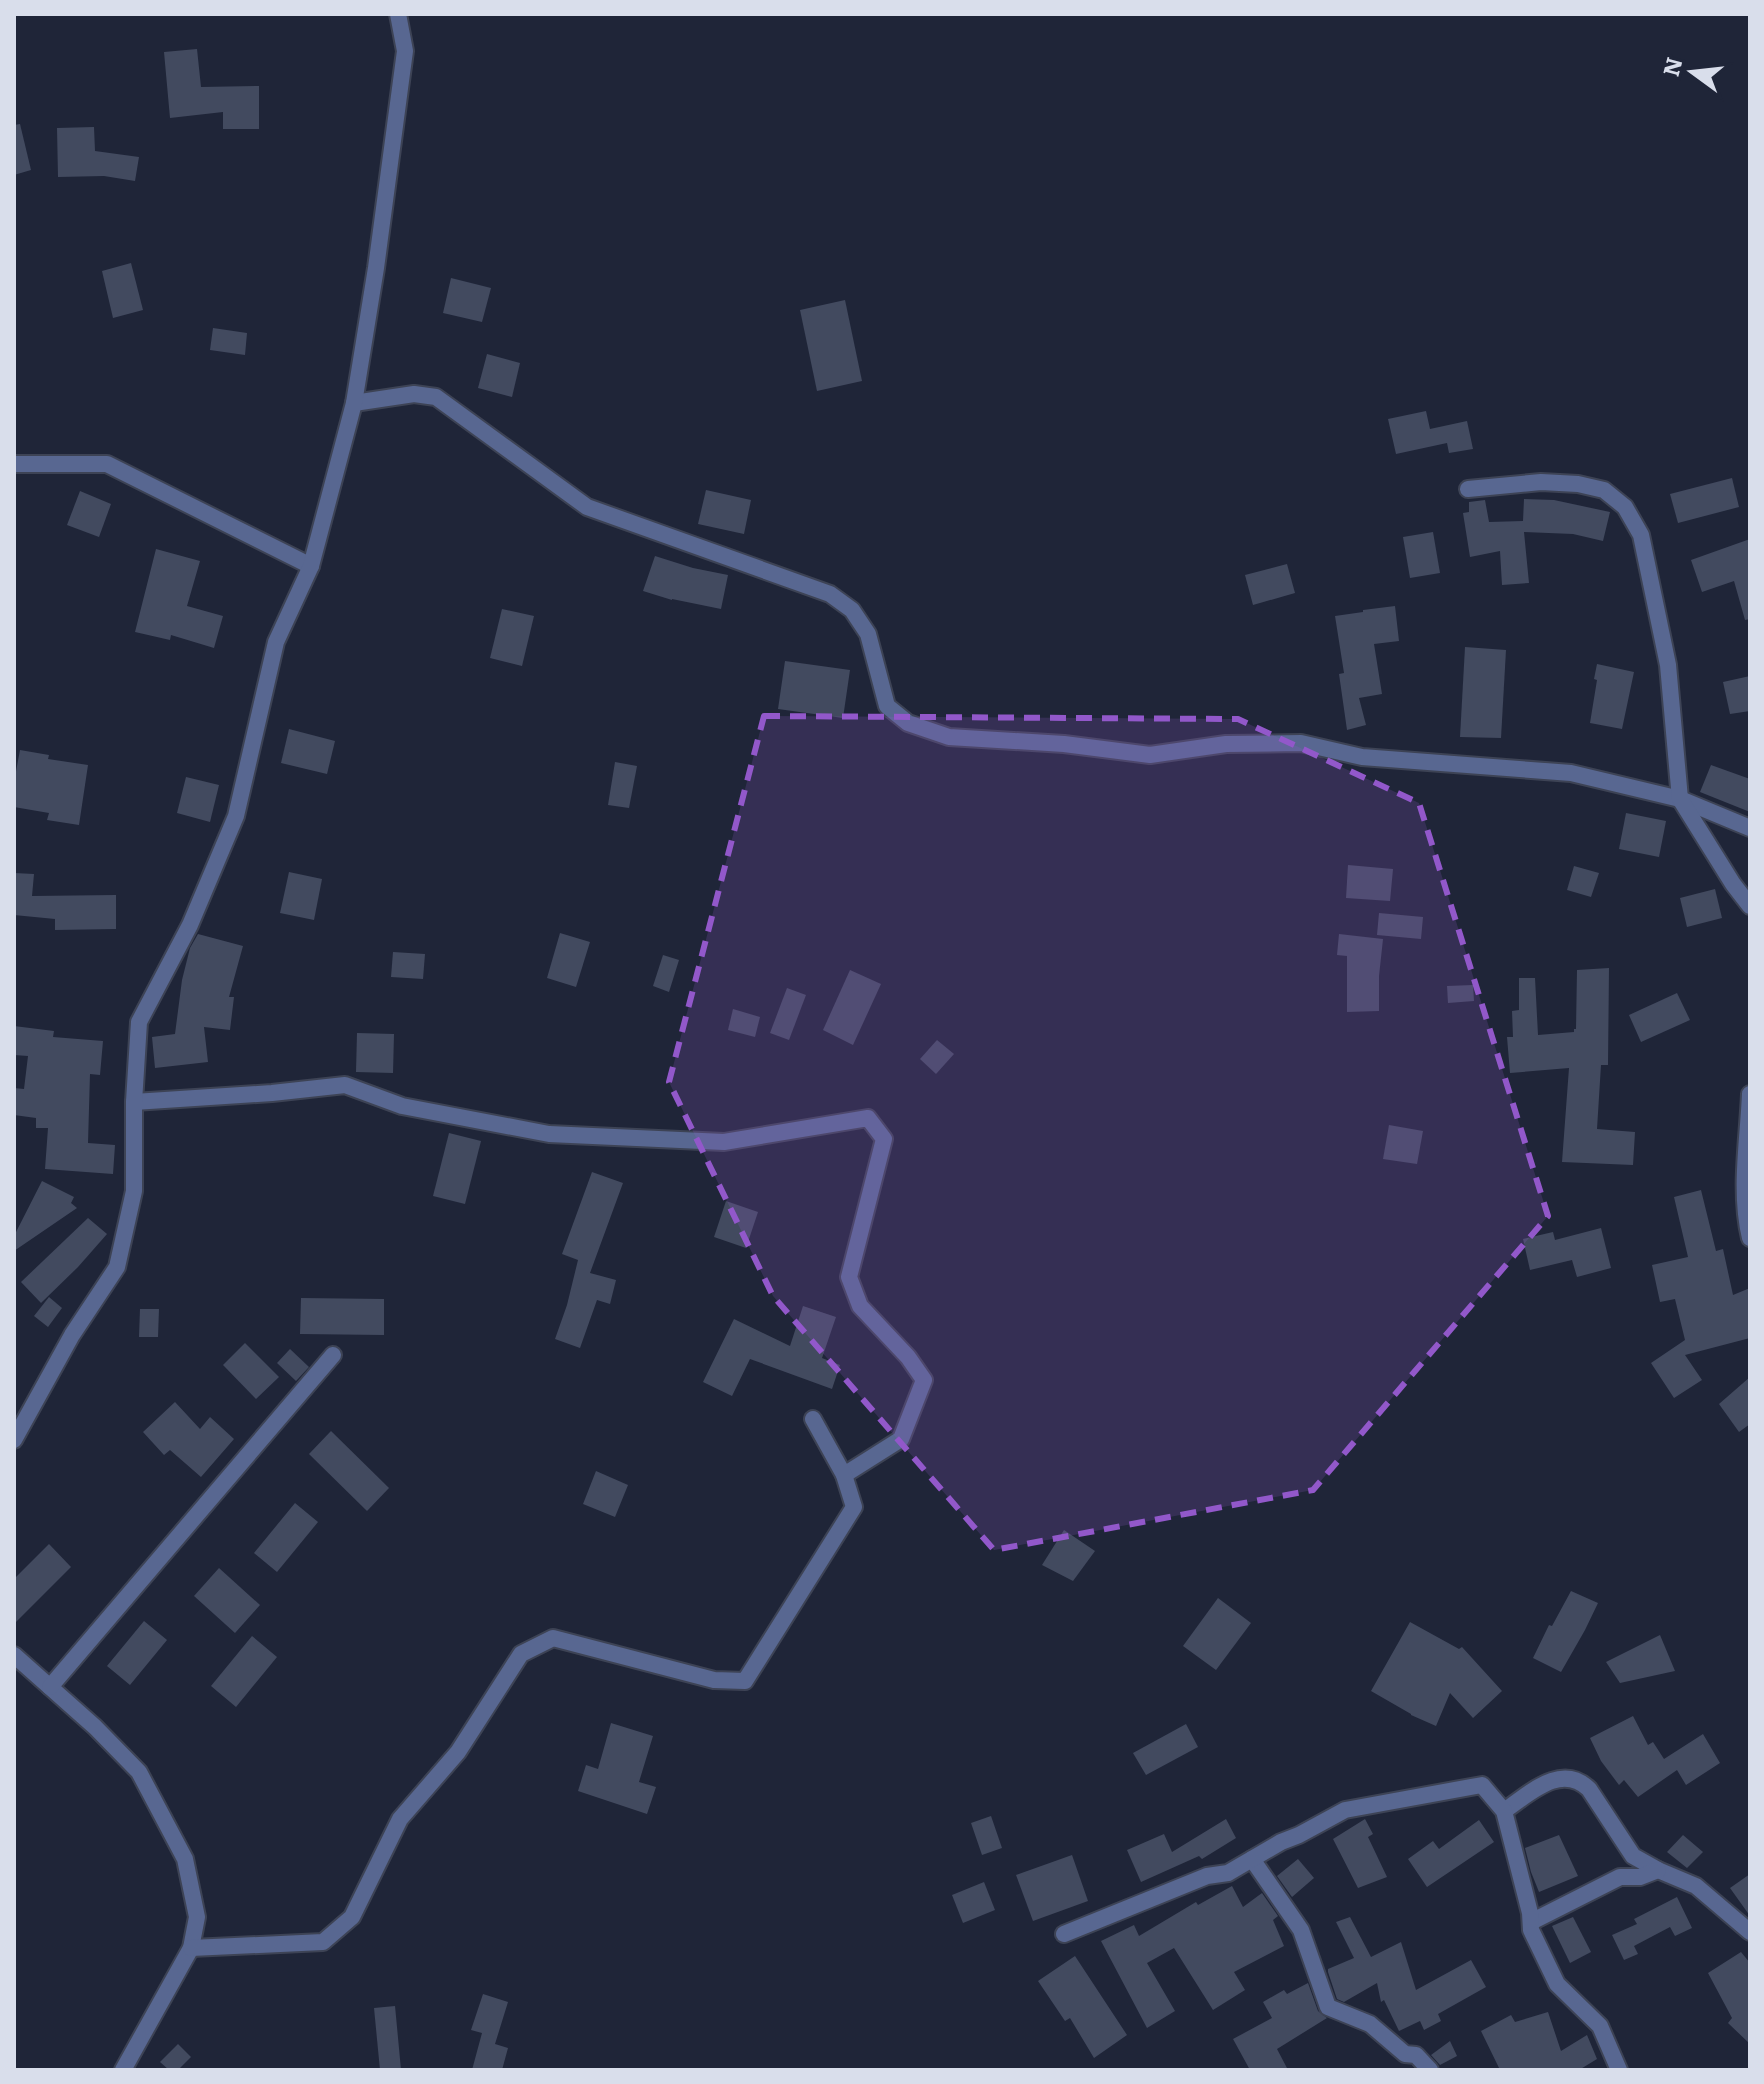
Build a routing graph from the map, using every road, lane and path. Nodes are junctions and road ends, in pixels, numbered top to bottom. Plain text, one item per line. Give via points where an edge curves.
1 (398, 14) edge
2 (354, 403) junction
3 (14, 464) edge
4 (1468, 489) dead end
5 (311, 566) junction
6 (1680, 799) junction
7 (1750, 828) edge
8 (1750, 906) edge
9 (1750, 1094) edge
10 (134, 1102) junction
11 (1750, 1238) edge
12 (333, 1355) dead end
13 (813, 1419) dead end
14 (14, 1440) edge
15 (844, 1475) junction
16 (14, 1655) edge
17 (50, 1687) junction
18 (1504, 1811) junction
19 (1252, 1859) junction
20 (1658, 1870) junction
21 (1531, 1922) junction
22 (1750, 1932) edge
23 (1064, 1934) dead end
24 (191, 1948) junction
25 (123, 2070) edge
26 (1430, 2070) edge
27 (1619, 2070) edge

1 - 2 street via 405,51
2 - 5 street
2 - 6 street via 414,394 436,397 587,507 830,594 852,610 868,634 887,706 908,723 949,737 1150,755 1226,744 1301,743 1362,757 1571,773
3 - 5 street via 107,464
4 - 6 street via 1578,484 1604,490 1625,507 1641,535 1668,665
5 - 10 street via 276,642 236,816 190,925 139,1022
6 - 7 street
6 - 8 street
9 - 11 street via 1745,1185
10 - 14 street via 134,1191 117,1267
10 - 15 street via 345,1085 402,1106 549,1134 724,1142 868,1118 884,1139 849,1277 860,1306 924,1380 901,1439
12 - 17 street
13 - 15 street
15 - 24 street via 854,1507 745,1681 714,1680 553,1638 521,1654 458,1752 400,1819 352,1917 323,1942
16 - 17 street
17 - 24 street via 139,1772 185,1859 197,1917
18 - 19 street via 1482,1785 1397,1800 1345,1810
18 - 20 street via 1546,1782 1568,1777 1581,1781 1633,1856
18 - 21 street
19 - 23 street via 1228,1873 1207,1876
19 - 26 street via 1301,1930 1328,2007 1370,2024
20 - 21 street via 1620,1877
20 - 22 street via 1696,1886
21 - 27 street via 1557,1984 1600,2026
24 - 25 street

